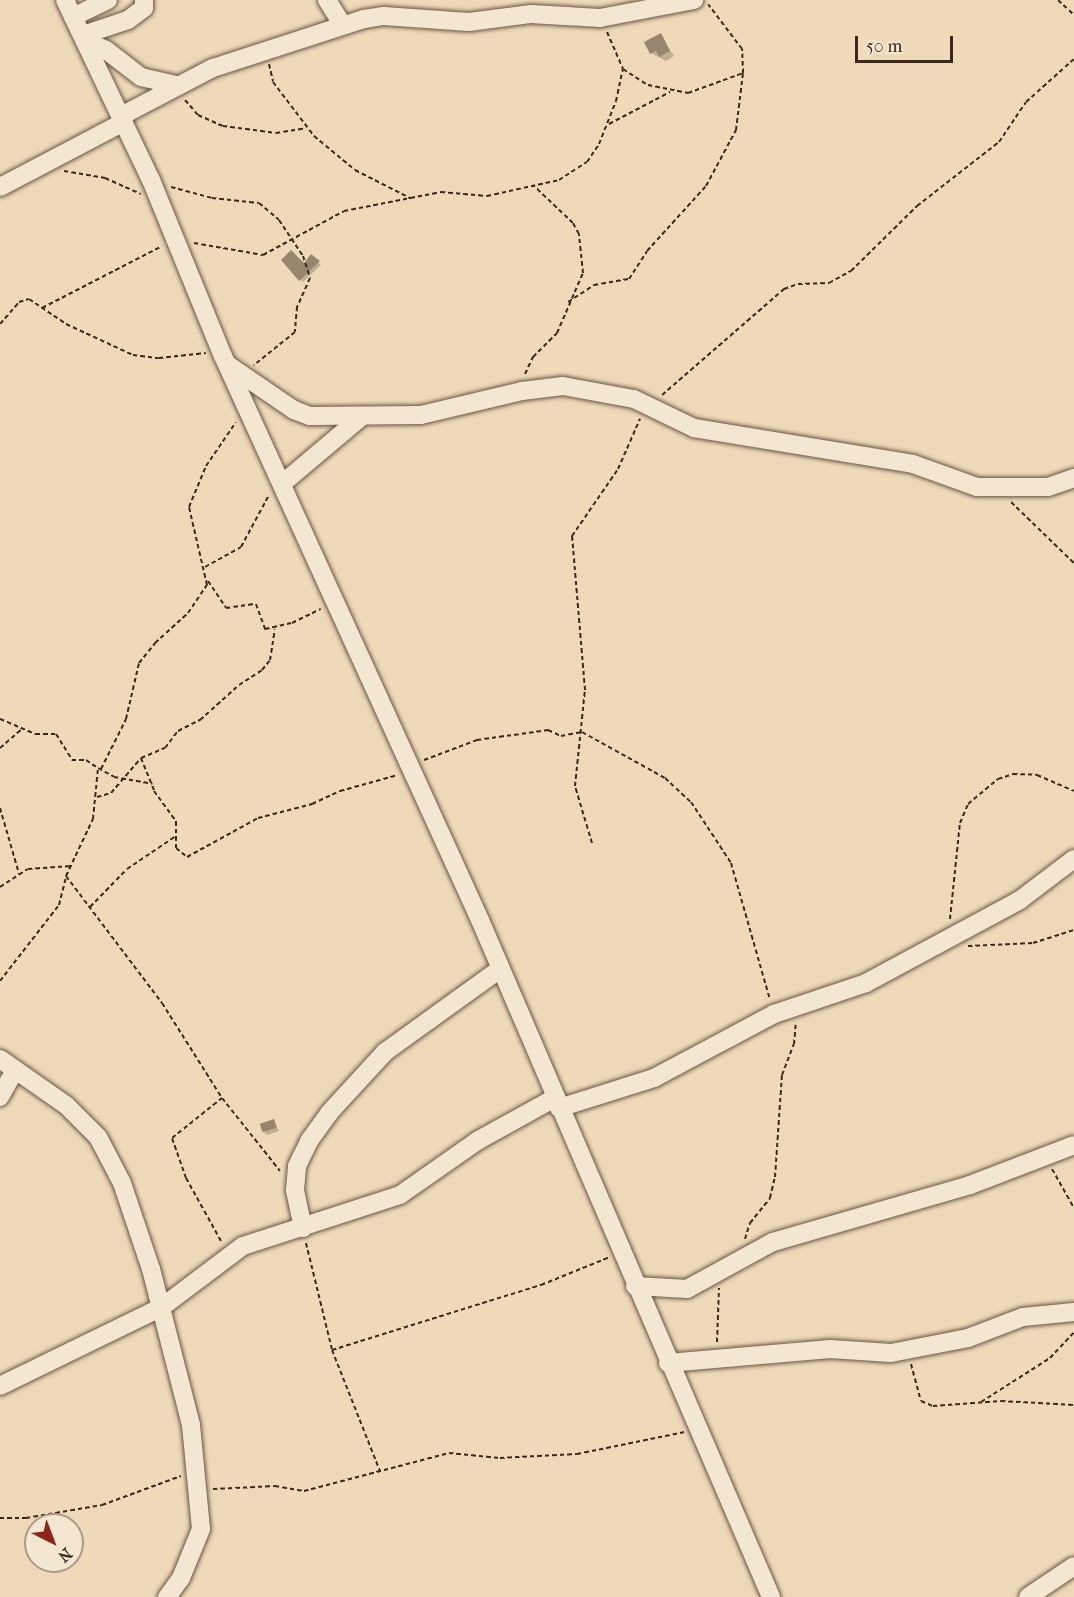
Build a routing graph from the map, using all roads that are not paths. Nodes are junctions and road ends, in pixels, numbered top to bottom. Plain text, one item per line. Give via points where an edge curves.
1 (65, 0) edge
2 (108, 0) edge
3 (144, 0) edge
4 (327, 0) edge
5 (694, 0) edge
6 (604, 12) edge
7 (73, 17) junction
8 (342, 24) junction
9 (84, 38) junction
10 (176, 85) junction
11 (123, 119) junction
12 (0, 187) edge
13 (225, 360) junction
14 (360, 418) junction
15 (1074, 478) edge
16 (284, 485) junction
17 (1074, 859) edge
18 (500, 969) junction
19 (0, 1059) edge
20 (15, 1070) junction
21 (0, 1097) edge
22 (557, 1103) junction
23 (1074, 1146) edge
24 (303, 1228) junction
25 (635, 1286) junction
26 (162, 1307) junction
27 (1074, 1312) edge
28 (668, 1363) junction
29 (0, 1386) edge
30 (1074, 1566) edge
31 (167, 1597) edge
32 (771, 1597) edge
33 (1028, 1597) edge

1 - 7 street
2 - 7 street
3 - 9 street via 144,8 128,20
4 - 8 street
5 - 6 street
6 - 8 street via 449,22 384,16
7 - 9 street
8 - 10 street via 260,50
9 - 10 street via 141,77
9 - 11 street
10 - 11 street
11 - 12 street via 41,168
11 - 13 street
13 - 14 street via 294,410 310,416
13 - 16 street
14 - 15 street via 421,415 522,391 563,386 589,388 650,406 694,428 913,464 954,482 997,489 1048,487
14 - 16 street
16 - 18 street
17 - 22 street via 957,943 866,983 774,1014 654,1078
18 - 22 street
18 - 24 street via 419,1025 357,1080 309,1141 297,1166 295,1190
19 - 20 street
20 - 21 street
20 - 26 street via 72,1110 99,1137 122,1183
22 - 24 street via 477,1141 400,1195
22 - 25 street
23 - 25 street via 970,1185 791,1236 746,1254 687,1289
24 - 26 street via 229,1254
25 - 28 street
26 - 29 street
26 - 31 street via 191,1425 201,1534
27 - 28 street via 1023,1317 968,1338 908,1350 878,1353 830,1349
28 - 32 street
30 - 33 street

